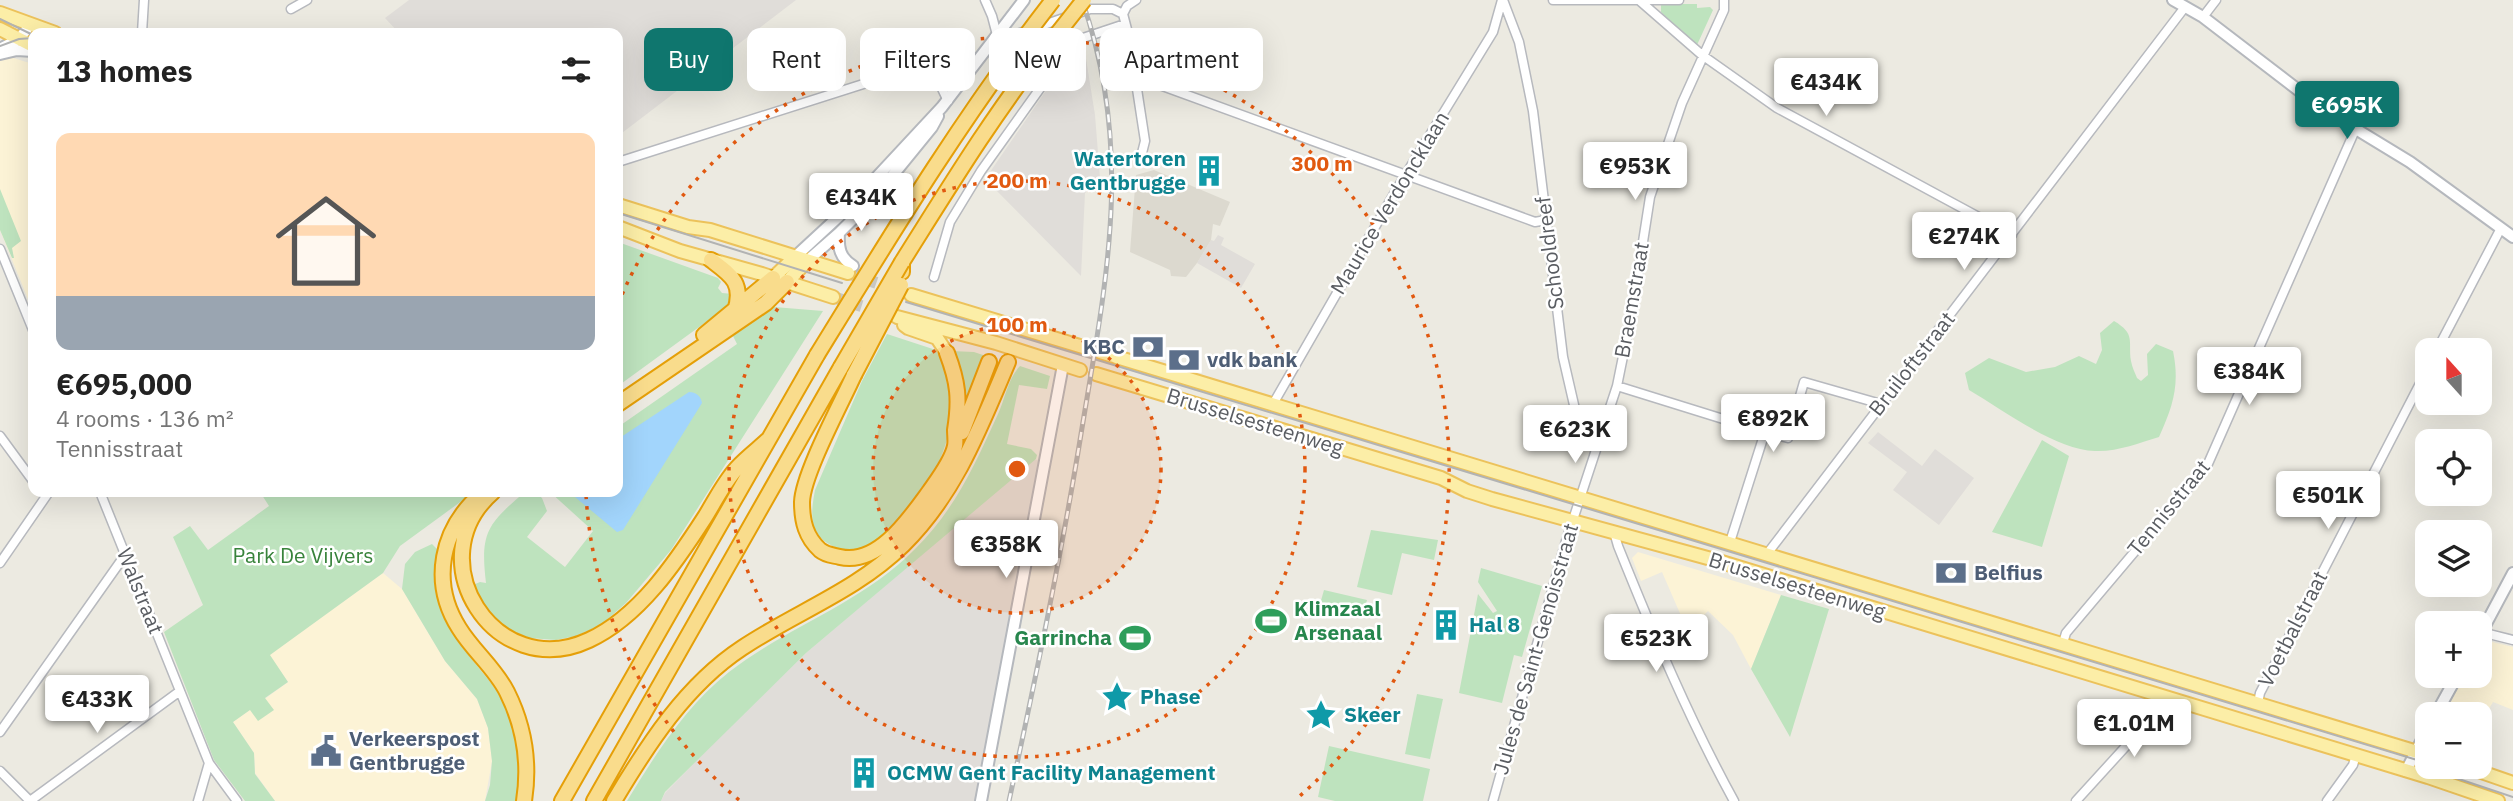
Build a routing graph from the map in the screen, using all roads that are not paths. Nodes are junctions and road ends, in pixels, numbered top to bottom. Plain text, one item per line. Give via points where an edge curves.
1 (144, 0) edge
2 (307, 0) edge
3 (985, 0) edge
4 (1024, 0) edge
5 (1053, 0) edge
6 (1084, 0) edge
7 (1136, 0) edge
8 (1503, 0) edge
9 (1553, 0) edge
10 (1679, 0) edge
11 (1724, 0) edge
12 (2173, 0) edge
13 (2216, 0) edge
14 (1640, 1) edge
15 (2185, 7) junction
16 (291, 9) dead end
17 (0, 13) edge
18 (2203, 17) junction
19 (1124, 19) junction
20 (30, 26) joint
21 (28, 28) edge
22 (37, 28) edge
23 (142, 28) edge
24 (991, 28) edge
25 (1002, 28) edge
26 (1029, 28) edge
27 (1126, 28) edge
28 (0, 29) edge
29 (19, 39) junction
30 (28, 45) edge
31 (989, 46) edge
32 (0, 49) edge
33 (28, 49) edge
34 (0, 54) edge
35 (1702, 55) junction
36 (1137, 91) edge
37 (1175, 91) edge
38 (945, 104) junction
39 (2356, 128) junction
40 (1141, 157) dead end
41 (623, 160) edge
42 (1404, 176) junction
43 (623, 207) edge
44 (1546, 220) junction
45 (2501, 228) junction
46 (623, 229) edge
47 (839, 233) junction
48 (2012, 235) junction
49 (2513, 237) edge
50 (0, 248) edge
51 (801, 259) junction
52 (711, 260) junction
53 (902, 262) junction
54 (850, 270) joint
55 (934, 277) dead end
56 (780, 280) junction
57 (911, 295) tunnel mouth
58 (833, 297) tunnel mouth
59 (735, 311) junction
60 (28, 318) edge
61 (1003, 324) junction
62 (2443, 338) edge
63 (996, 343) junction
64 (1083, 347) dead end
65 (1100, 352) dead end
66 (947, 353) joint
67 (1010, 355) junction
68 (989, 362) joint
69 (1063, 365) junction
70 (1080, 370) dead end
71 (1096, 374) dead end
72 (1617, 386) junction
73 (623, 393) edge
74 (2415, 393) edge
75 (623, 401) edge
76 (1273, 404) junction
77 (1881, 404) junction
78 (1765, 432) junction
79 (0, 436) edge
80 (769, 439) junction
81 (1597, 443) junction
82 (955, 447) junction
83 (28, 474) edge
84 (1579, 496) junction
85 (43, 497) edge
86 (102, 497) edge
87 (478, 497) edge
88 (489, 497) edge
89 (1572, 522) junction
90 (1614, 532) junction
91 (1730, 542) junction
92 (3, 552) edge
93 (1767, 554) junction
94 (125, 555) junction
95 (0, 563) edge
96 (2513, 572) edge
97 (2492, 611) edge
98 (2492, 636) edge
99 (2513, 640) edge
100 (2063, 643) junction
101 (180, 691) junction
102 (2166, 697) junction
103 (2258, 703) junction
104 (0, 732) edge
105 (2415, 751) edge
106 (2356, 755) junction
107 (2415, 761) edge
108 (208, 763) junction
109 (0, 771) edge
110 (2406, 771) junction
111 (2492, 776) edge
112 (2513, 783) edge
113 (30, 801) edge
114 (198, 801) edge
115 (236, 801) edge
116 (524, 801) edge
117 (562, 801) edge
118 (594, 801) edge
119 (614, 801) edge
120 (981, 801) edge
121 (1493, 801) edge
122 (1734, 801) edge
123 (2076, 801) edge
124 (2327, 801) edge
125 (2498, 801) edge

1 - 23 street
2 - 16 street
3 - 24 street
4 - 25 street
5 - 80 highway, bridge via 944,150
6 - 53 highway, bridge via 1002,108
7 - 19 street via 1128,6
8 - 42 street, Maurice Verdoncklaan via 1493,32
8 - 44 street, Schooldreef via 1519,42 1533,111
9 - 14 street
10 - 14 street
11 - 35 street, Braemstraat via 1724,10
12 - 15 street
13 - 18 street
14 - 35 street
15 - 18 street
15 - 48 street, Bruiloftstraat
17 - 20 main road
18 - 39 street via 2291,86
19 - 26 street via 1113,9 1090,9
19 - 27 street
19 - 55 street via 1077,40 1061,59 981,170 950,222
20 - 22 main road
21 - 29 street
28 - 29 main road
29 - 30 main road
29 - 32 street
31 - 38 street
33 - 34 street
35 - 48 street via 1777,108
35 - 72 street, Braemstraat via 1650,197
36 - 40 street via 1144,141
37 - 42 street
38 - 41 street via 934,74 923,65
38 - 47 street via 923,139
38 - 51 street
39 - 45 street
39 - 100 street, Tennisstraat via 2207,466 2066,633
42 - 44 street via 1535,222
42 - 76 street, Maurice Verdoncklaan
43 - 51 main road
44 - 81 street, Schooldreef via 1566,370 1580,431
45 - 49 street
45 - 62 street
46 - 52 main road
47 - 51 street
47 - 54 street via 839,250
48 - 77 street, Bruiloftstraat
50 - 60 street
51 - 54 main road
51 - 56 main road
52 - 56 main road
52 - 59 highway via 736,283
53 - 82 highway, bridge via 901,285 811,470 802,500 811,542 825,554 848,559 879,547 905,523
53 - 118 highway, bridge
56 - 58 main road
56 - 59 highway
56 - 75 highway via 766,303
57 - 61 main road
59 - 73 highway
61 - 63 main road
61 - 64 main road
61 - 67 main road via 1012,334
63 - 66 main road via 897,317 908,328 937,338
63 - 67 main road
63 - 68 main road
65 - 76 main road, Brusselsesteenweg
66 - 82 highway via 959,401
67 - 69 main road
67 - 119 highway via 960,471 912,535 873,572 725,660 666,722
68 - 82 highway
69 - 70 main road
69 - 120 street
71 - 89 main road, Brusselsesteenweg
72 - 78 street
72 - 81 street, Braemstraat
74 - 103 street, Voetbalstraat
76 - 84 main road, Brusselsesteenweg
77 - 78 street via 1804,382 1788,438
77 - 93 street, Bruiloftstraat
78 - 91 street
79 - 83 street
80 - 88 highway via 736,469 644,597 603,633 565,648 544,649 505,637 484,618 469,594 462,562 464,540
80 - 117 highway
81 - 84 street
84 - 89 street, Jules de Saint-Genoisstraat
84 - 91 main road, Brusselsesteenweg
85 - 92 street
86 - 94 street, Walstraat
87 - 116 highway via 450,531 443,584 460,630 494,672 515,710 527,765
89 - 90 main road, Brusselsesteenweg
89 - 121 street, Jules de Saint-Genoisstraat
90 - 102 main road, Brusselsesteenweg
90 - 122 street via 1658,645
91 - 93 main road, Brusselsesteenweg
92 - 95 street
93 - 100 main road, Brusselsesteenweg
94 - 101 street, Walstraat
94 - 104 street
96 - 97 street
98 - 99 street
100 - 103 main road, Brusselsesteenweg
101 - 108 street, Walstraat
101 - 113 street
102 - 106 main road, Brusselsesteenweg
102 - 123 street
103 - 105 main road, Brusselsesteenweg
106 - 110 main road, Brusselsesteenweg
106 - 124 street
107 - 110 street
108 - 114 street
108 - 115 street, Walstraat
109 - 113 street
110 - 125 main road, Brusselsesteenweg
111 - 112 main road

